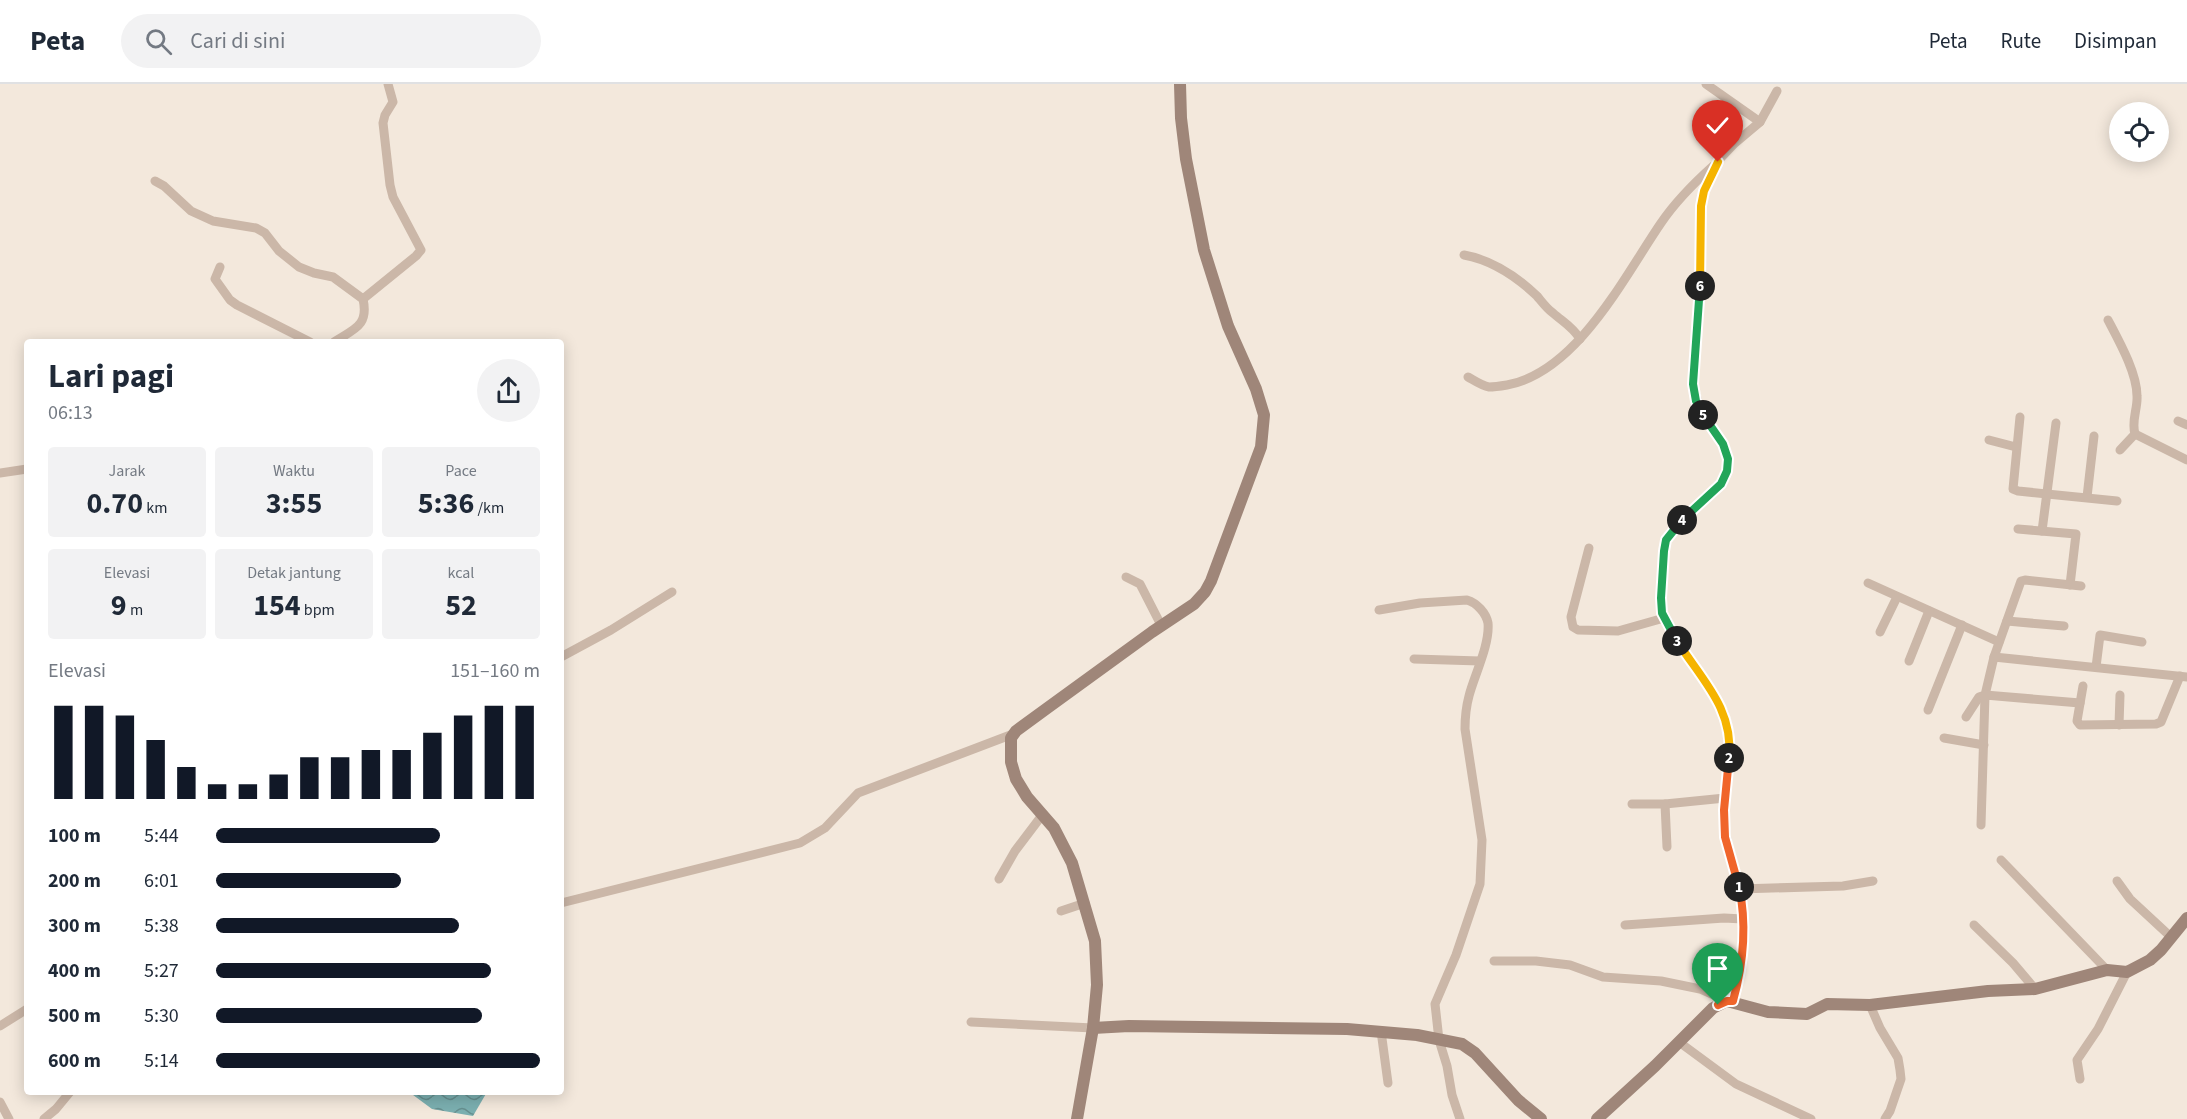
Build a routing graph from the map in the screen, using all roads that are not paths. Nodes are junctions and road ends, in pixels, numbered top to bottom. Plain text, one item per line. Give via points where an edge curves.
1 (388, 84) edge
2 (1180, 84) edge
3 (1706, 84) edge
4 (1777, 91) dead end
5 (1760, 122) junction
6 (1718, 162) junction
7 (155, 181) dead end
8 (1464, 255) dead end
9 (220, 267) dead end
10 (363, 299) junction
11 (2108, 320) dead end
12 (304, 339) edge
13 (339, 339) edge
14 (1580, 339) junction
15 (1468, 377) dead end
16 (2020, 417) dead end
17 (2056, 423) dead end
18 (2135, 434) junction
19 (2094, 436) dead end
20 (1989, 440) dead end
21 (2016, 447) junction
22 (2187, 448) edge
23 (2120, 450) dead end
24 (2184, 458) edge
25 (24, 469) edge
26 (0, 473) edge
27 (2047, 493) junction
28 (2088, 497) junction
29 (2117, 501) dead end
30 (2018, 529) dead end
31 (2042, 531) junction
32 (2076, 534) junction
33 (2086, 536) dead end
34 (1589, 548) dead end
35 (1126, 577) dead end
36 (1868, 583) dead end
37 (2070, 585) junction
38 (2081, 586) dead end
39 (672, 592) dead end
40 (1898, 597) junction
41 (1379, 609) dead end
42 (1929, 611) junction
43 (1664, 618) junction
44 (2007, 621) junction
45 (1161, 625) junction
46 (1962, 626) junction
47 (2064, 626) dead end
48 (1880, 632) dead end
49 (1999, 642) junction
50 (2142, 642) dead end
51 (564, 655) edge
52 (1994, 657) junction
53 (1414, 659) dead end
54 (1480, 661) junction
55 (1909, 661) dead end
56 (2096, 668) junction
57 (2184, 677) edge
58 (2082, 686) dead end
59 (1985, 695) junction
60 (2120, 695) dead end
61 (2080, 703) junction
62 (1928, 710) dead end
63 (1966, 717) dead end
64 (2119, 725) junction
65 (1013, 734) junction
66 (1944, 738) dead end
67 (1984, 745) junction
68 (1725, 798) junction
69 (1632, 804) dead end
70 (1665, 804) junction
71 (1043, 814) junction
72 (1981, 825) dead end
73 (1667, 847) dead end
74 (2001, 860) dead end
75 (999, 879) dead end
76 (1873, 881) dead end
77 (2117, 881) dead end
78 (1739, 889) junction
79 (564, 902) edge
80 (1085, 903) junction
81 (1061, 911) dead end
82 (2187, 918) edge
83 (1743, 919) junction
84 (1625, 925) dead end
85 (1974, 925) dead end
86 (2171, 937) junction
87 (1494, 961) dead end
88 (2107, 970) junction
89 (2127, 972) junction
90 (2035, 989) junction
91 (1730, 1001) junction
92 (1870, 1005) junction
93 (24, 1011) edge
94 (971, 1022) dead end
95 (0, 1026) edge
96 (1093, 1028) junction
97 (1381, 1031) junction
98 (1439, 1040) junction
99 (1679, 1042) junction
100 (2080, 1079) dead end
101 (1388, 1083) dead end
102 (68, 1095) edge
103 (0, 1102) edge
104 (9, 1119) edge
105 (44, 1119) edge
106 (1077, 1119) edge
107 (1460, 1119) edge
108 (1541, 1119) edge
109 (1597, 1119) edge
110 (1811, 1119) edge
111 (1885, 1119) edge

1 - 10 street via 393,102 385,115 383,131 390,185 421,250
2 - 45 street via 1186,159 1204,250 1236,346 1263,408 1265,426 1256,464 1209,586 1194,604
3 - 5 street
4 - 5 street
5 - 6 street
6 - 14 street via 1681,196
6 - 43 street via 1701,206 1693,384 1700,409 1723,444 1728,465 1721,484 1666,540 1661,598
7 - 10 street via 191,211 213,221 265,233 299,267 333,277
8 - 14 street via 1486,261 1515,278
9 - 12 street via 214,279 230,300
10 - 13 street via 365,319
11 - 18 street via 2137,389
14 - 15 street via 1554,364 1514,384 1490,387
16 - 21 street
17 - 27 street
18 - 23 street
18 - 24 street
19 - 28 street
20 - 21 street
21 - 27 street via 2013,489
22 - 24 street
25 - 26 street
27 - 28 street
27 - 31 street
28 - 29 street
30 - 31 street
31 - 32 street
32 - 33 street
32 - 37 street
34 - 43 street via 1571,617 1573,627 1618,631
35 - 45 street via 1140,584
36 - 40 street
37 - 38 street
37 - 44 street via 2023,580
39 - 51 street
40 - 42 street
40 - 48 street
41 - 54 street via 1459,600 1473,602 1488,623
42 - 46 street
42 - 55 street
43 - 68 street via 1724,713 1730,746
44 - 47 street
44 - 49 street
45 - 65 street
46 - 49 street
46 - 62 street
49 - 52 street
50 - 56 street via 2100,635
52 - 56 street
52 - 59 street
53 - 54 street
54 - 98 street via 1465,729 1482,840 1480,884 1435,1004
56 - 57 street
57 - 64 street via 2161,722
58 - 61 street
59 - 61 street
59 - 63 street via 1979,697
59 - 67 street
60 - 64 street
61 - 64 street via 2079,725
65 - 71 street via 1011,762 1016,778
65 - 79 street via 858,793 825,828 800,843
66 - 67 street
67 - 72 street
68 - 70 street
68 - 78 street via 1725,837
69 - 70 street
70 - 73 street
71 - 75 street
71 - 80 street via 1072,863
74 - 88 street
76 - 78 street via 1843,886
77 - 86 street
78 - 83 street
80 - 81 street
80 - 96 street via 1097,965
82 - 86 street
83 - 84 street
83 - 91 street via 1741,962
85 - 90 street
86 - 89 street via 2150,960
87 - 91 street via 1570,965 1603,977 1661,981 1700,989
88 - 89 street
88 - 90 street
89 - 100 street via 2077,1060
90 - 92 street
91 - 92 street via 1768,1011 1807,1014 1827,1004
91 - 99 street via 1713,1008
92 - 111 street via 1898,1058 1901,1079
93 - 95 street
94 - 96 street
96 - 97 street
96 - 106 street
97 - 98 street
97 - 101 street
98 - 107 street
98 - 108 street via 1462,1044 1476,1053 1518,1100
99 - 109 street
99 - 110 street via 1736,1084
102 - 105 street
103 - 104 street

